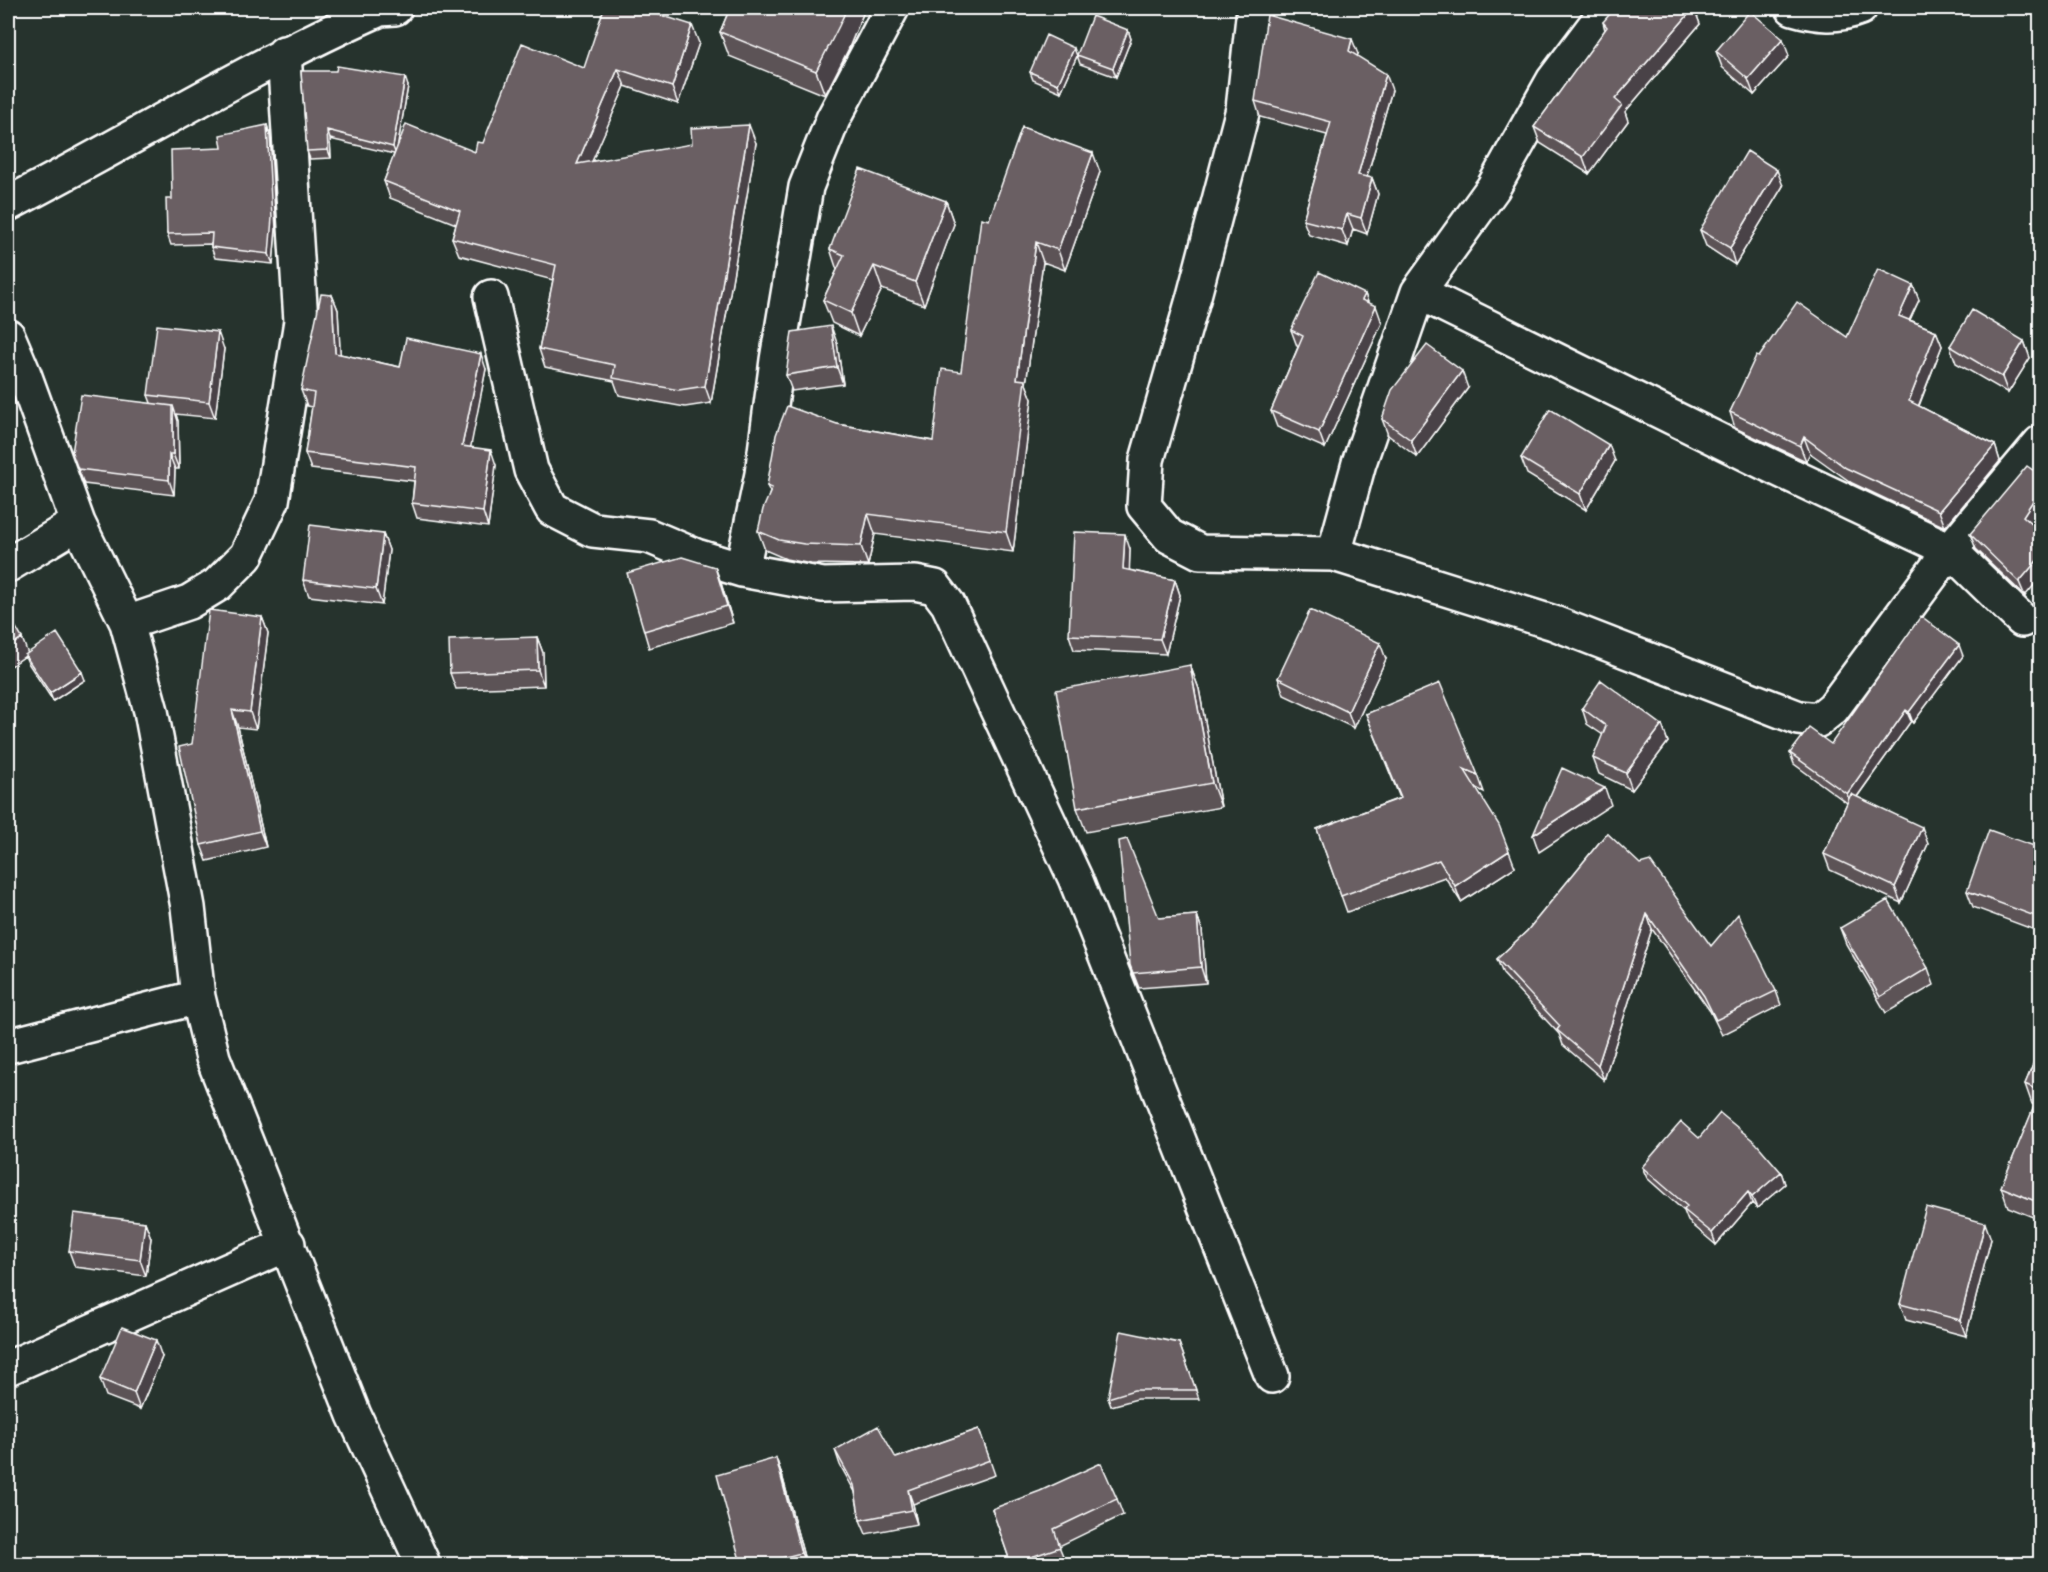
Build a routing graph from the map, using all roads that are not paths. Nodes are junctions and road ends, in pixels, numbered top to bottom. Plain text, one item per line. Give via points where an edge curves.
1 (384, 8) edge
2 (892, 8) edge
3 (1254, 8) edge
4 (1608, 8) edge
5 (1793, 8) edge
6 (1860, 8) edge
7 (284, 53) junction
8 (8, 204) edge
9 (1418, 292) junction
10 (490, 297) dead end
11 (8, 336) edge
12 (2040, 443) edge
13 (78, 523) junction
14 (1950, 550) junction
15 (1334, 554) junction
16 (8, 565) edge
17 (742, 570) junction
18 (2022, 620) dead end
19 (127, 622) junction
20 (198, 997) junction
21 (8, 1046) edge
22 (288, 1244) junction
23 (8, 1368) edge
24 (1272, 1376) dead end
25 (423, 1564) edge

1 - 7 street
2 - 17 street via 833,119 806,187 762,474
3 - 15 street via 1243,109 1147,460 1144,507 1169,536 1200,552
4 - 9 street via 1553,81 1493,188
5 - 6 street via 1842,15
7 - 8 street
7 - 19 street via 301,321 272,501 246,556 217,585 189,602
9 - 14 street
9 - 15 street via 1359,464
10 - 17 street via 531,470 552,509 593,530 649,536
11 - 13 street
12 - 14 street
13 - 16 street
13 - 19 street
14 - 15 street via 1833,708 1818,720 1799,718 1554,622
14 - 18 street
17 - 24 street via 823,585 915,583 935,587 948,604 1075,878
19 - 20 street via 151,711 170,809 188,907
20 - 21 street
20 - 22 street via 213,1058
22 - 23 street
22 - 25 street via 354,1414

